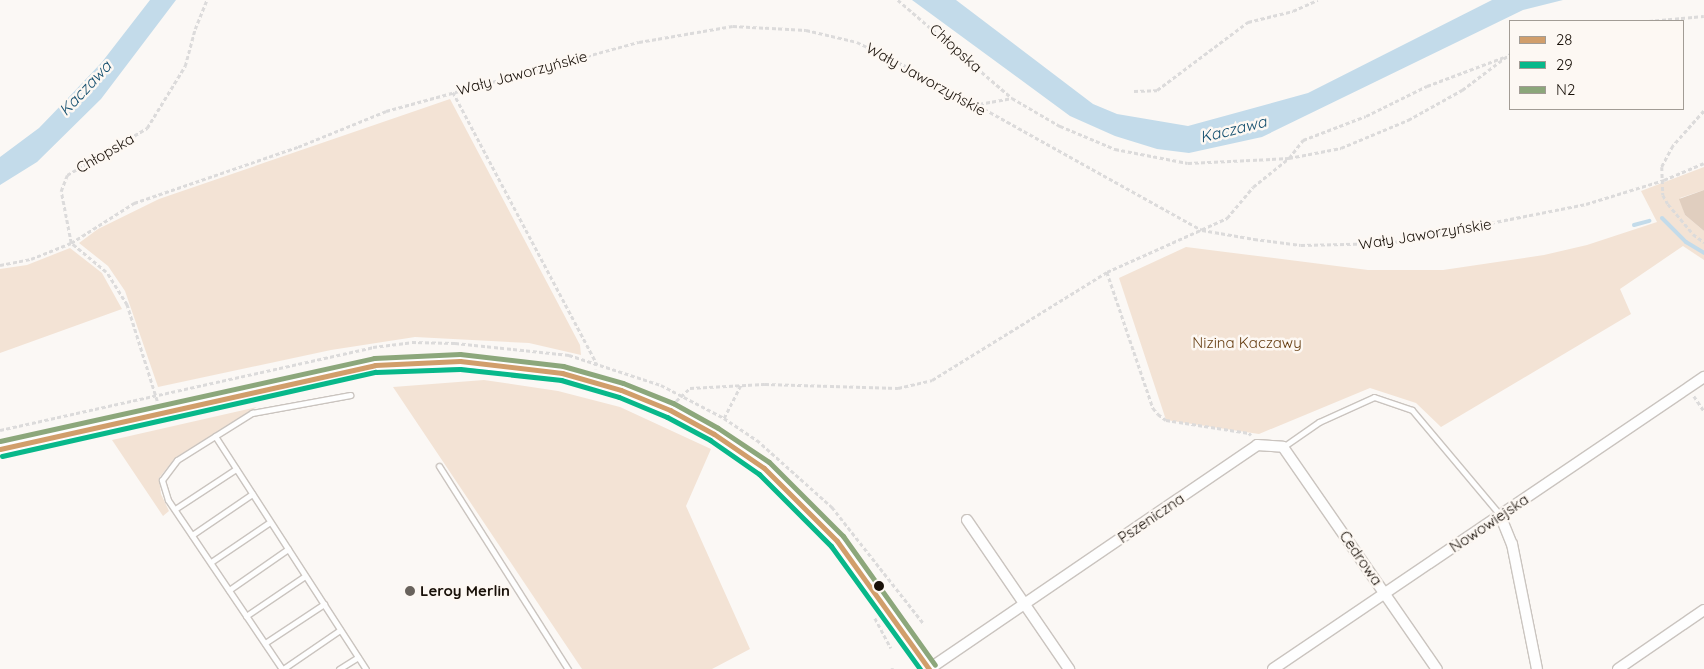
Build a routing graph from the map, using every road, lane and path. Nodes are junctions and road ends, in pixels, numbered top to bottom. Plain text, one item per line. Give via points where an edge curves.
1 (207, 0) edge
2 (898, 0) edge
3 (1318, 0) edge
4 (1704, 16) edge
5 (1660, 20) edge
6 (1509, 54) edge
7 (1504, 57) junction
8 (1134, 91) dead end
9 (453, 92) junction
10 (1012, 98) junction
11 (973, 105) junction
12 (1704, 111) edge
13 (1289, 158) junction
14 (1704, 163) edge
15 (1664, 180) junction
16 (1202, 230) junction
17 (1704, 242) edge
18 (71, 243) junction
19 (0, 264) edge
20 (1107, 272) junction
21 (596, 362) junction
22 (1704, 377) edge
23 (595, 382) junction
24 (741, 385) junction
25 (1688, 387) junction
26 (155, 395) junction
27 (350, 395) dead end
28 (680, 395) junction
29 (670, 410) junction
30 (1704, 411) edge
31 (160, 412) junction
32 (724, 418) junction
33 (0, 430) edge
34 (215, 436) junction
35 (1257, 445) junction
36 (1283, 447) junction
37 (0, 449) edge
38 (439, 466) dead end
39 (236, 469) junction
40 (252, 494) junction
41 (175, 509) junction
42 (1500, 515) junction
43 (967, 520) dead end
44 (270, 522) junction
45 (192, 535) junction
46 (288, 550) junction
47 (211, 562) junction
48 (305, 576) junction
49 (229, 590) junction
50 (1386, 593) junction
51 (324, 604) junction
52 (1024, 605) junction
53 (1704, 610) edge
54 (246, 616) junction
55 (924, 624) dead end
56 (340, 630) junction
57 (265, 643) junction
58 (358, 657) junction
59 (282, 669) edge
60 (339, 669) edge
61 (366, 669) edge
62 (568, 669) edge
63 (929, 669) edge
64 (1069, 669) edge
65 (1273, 669) edge
66 (1437, 669) edge
67 (1537, 669) edge
68 (1618, 669) edge

1 - 18 path, Chłopska via 195,28 185,66 147,128 67,175 60,191
2 - 10 path, Chłopska
3 - 8 path via 1293,12 1248,22 1157,90
4 - 5 path
6 - 7 path
7 - 13 path via 1427,86 1366,116 1303,140
7 - 13 path, Chłopska via 1462,90 1408,120 1341,148
9 - 11 path, Wały Jaworzyńskie via 639,42 733,26 806,30 857,42 916,71
9 - 18 path, Wały Jaworzyńskie via 386,111 298,147 134,203
9 - 21 path
10 - 11 path
10 - 13 path, Chłopska via 1060,126 1115,149 1188,163
11 - 16 path, Wały Jaworzyńskie
12 - 15 path via 1673,146 1662,168
13 - 16 path via 1253,187 1227,218
14 - 15 path, Wały Jaworzyńskie
15 - 16 path, Wały Jaworzyńskie via 1586,204 1367,246 1301,245
15 - 17 path via 1663,195 1668,204
16 - 20 path
18 - 19 path, Wały Jaworzyńskie via 31,259
18 - 26 path via 101,268 117,287 133,322
20 - 24 path via 932,380 889,388
20 - 35 path via 1158,414 1166,420 1249,432
21 - 23 path
21 - 26 path via 522,348 412,342 346,352
21 - 28 path
22 - 25 street, Nowowiejska
23 - 29 street
23 - 31 street via 562,373 491,363 401,362
24 - 28 path via 690,388
24 - 32 path
25 - 30 path
25 - 42 street, Nowowiejska
26 - 31 path
26 - 33 path
27 - 34 lane via 252,413
28 - 29 path
28 - 32 path
29 - 63 street via 739,450 793,494 848,556
31 - 37 street
32 - 55 path via 757,440 814,488 859,537
34 - 39 lane
34 - 41 lane via 177,460 162,480
35 - 36 street
35 - 52 street, Pszeniczna
36 - 42 lane via 1319,422 1374,397 1412,410
36 - 50 street, Cedrowa
38 - 62 lane
39 - 40 lane
39 - 41 lane
40 - 44 lane
40 - 45 lane
41 - 45 lane
42 - 50 street, Nowowiejska
42 - 67 street via 1512,544
43 - 52 street
44 - 46 lane
44 - 47 lane
45 - 47 lane
46 - 48 lane
46 - 49 lane
47 - 49 lane
48 - 51 lane
48 - 54 lane
49 - 54 lane
50 - 65 street, Nowowiejska
50 - 66 street, Cedrowa
51 - 56 lane
51 - 57 lane
52 - 63 street, Pszeniczna
52 - 64 street
53 - 68 street
54 - 57 lane
56 - 58 lane
56 - 59 lane
57 - 59 lane
58 - 60 lane
58 - 61 lane

